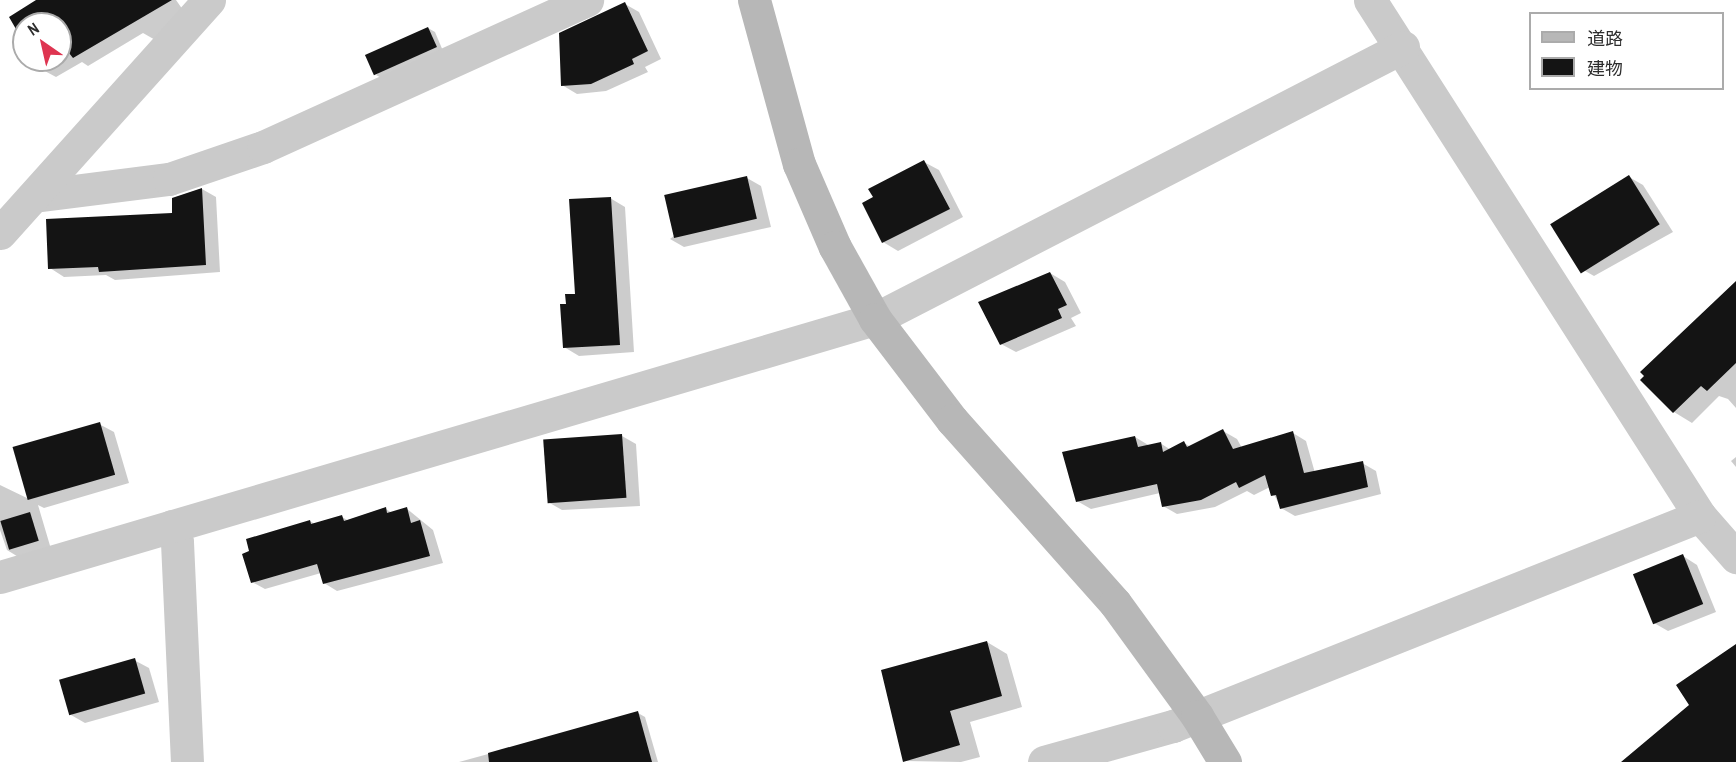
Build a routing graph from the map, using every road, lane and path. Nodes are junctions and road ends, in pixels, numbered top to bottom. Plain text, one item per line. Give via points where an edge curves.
1 (209, 0) edge
2 (587, 0) edge
3 (754, 0) edge
4 (1370, 0) edge
5 (1403, 46) junction
6 (34, 196) junction
7 (0, 233) edge
8 (875, 319) junction
9 (1700, 516) junction
10 (172, 526) junction
11 (1736, 557) edge
12 (0, 577) edge
13 (1197, 716) junction
14 (187, 762) edge
15 (1044, 762) edge
16 (1225, 762) edge

1 - 6 street
2 - 6 street via 263,147 169,179
3 - 8 street via 799,164 835,247
4 - 5 street
5 - 8 street
5 - 9 street
6 - 7 street
8 - 10 street
8 - 13 street via 952,420 1115,603
9 - 11 street
9 - 13 street
10 - 12 street
10 - 14 street via 177,542
13 - 15 street
13 - 16 street

